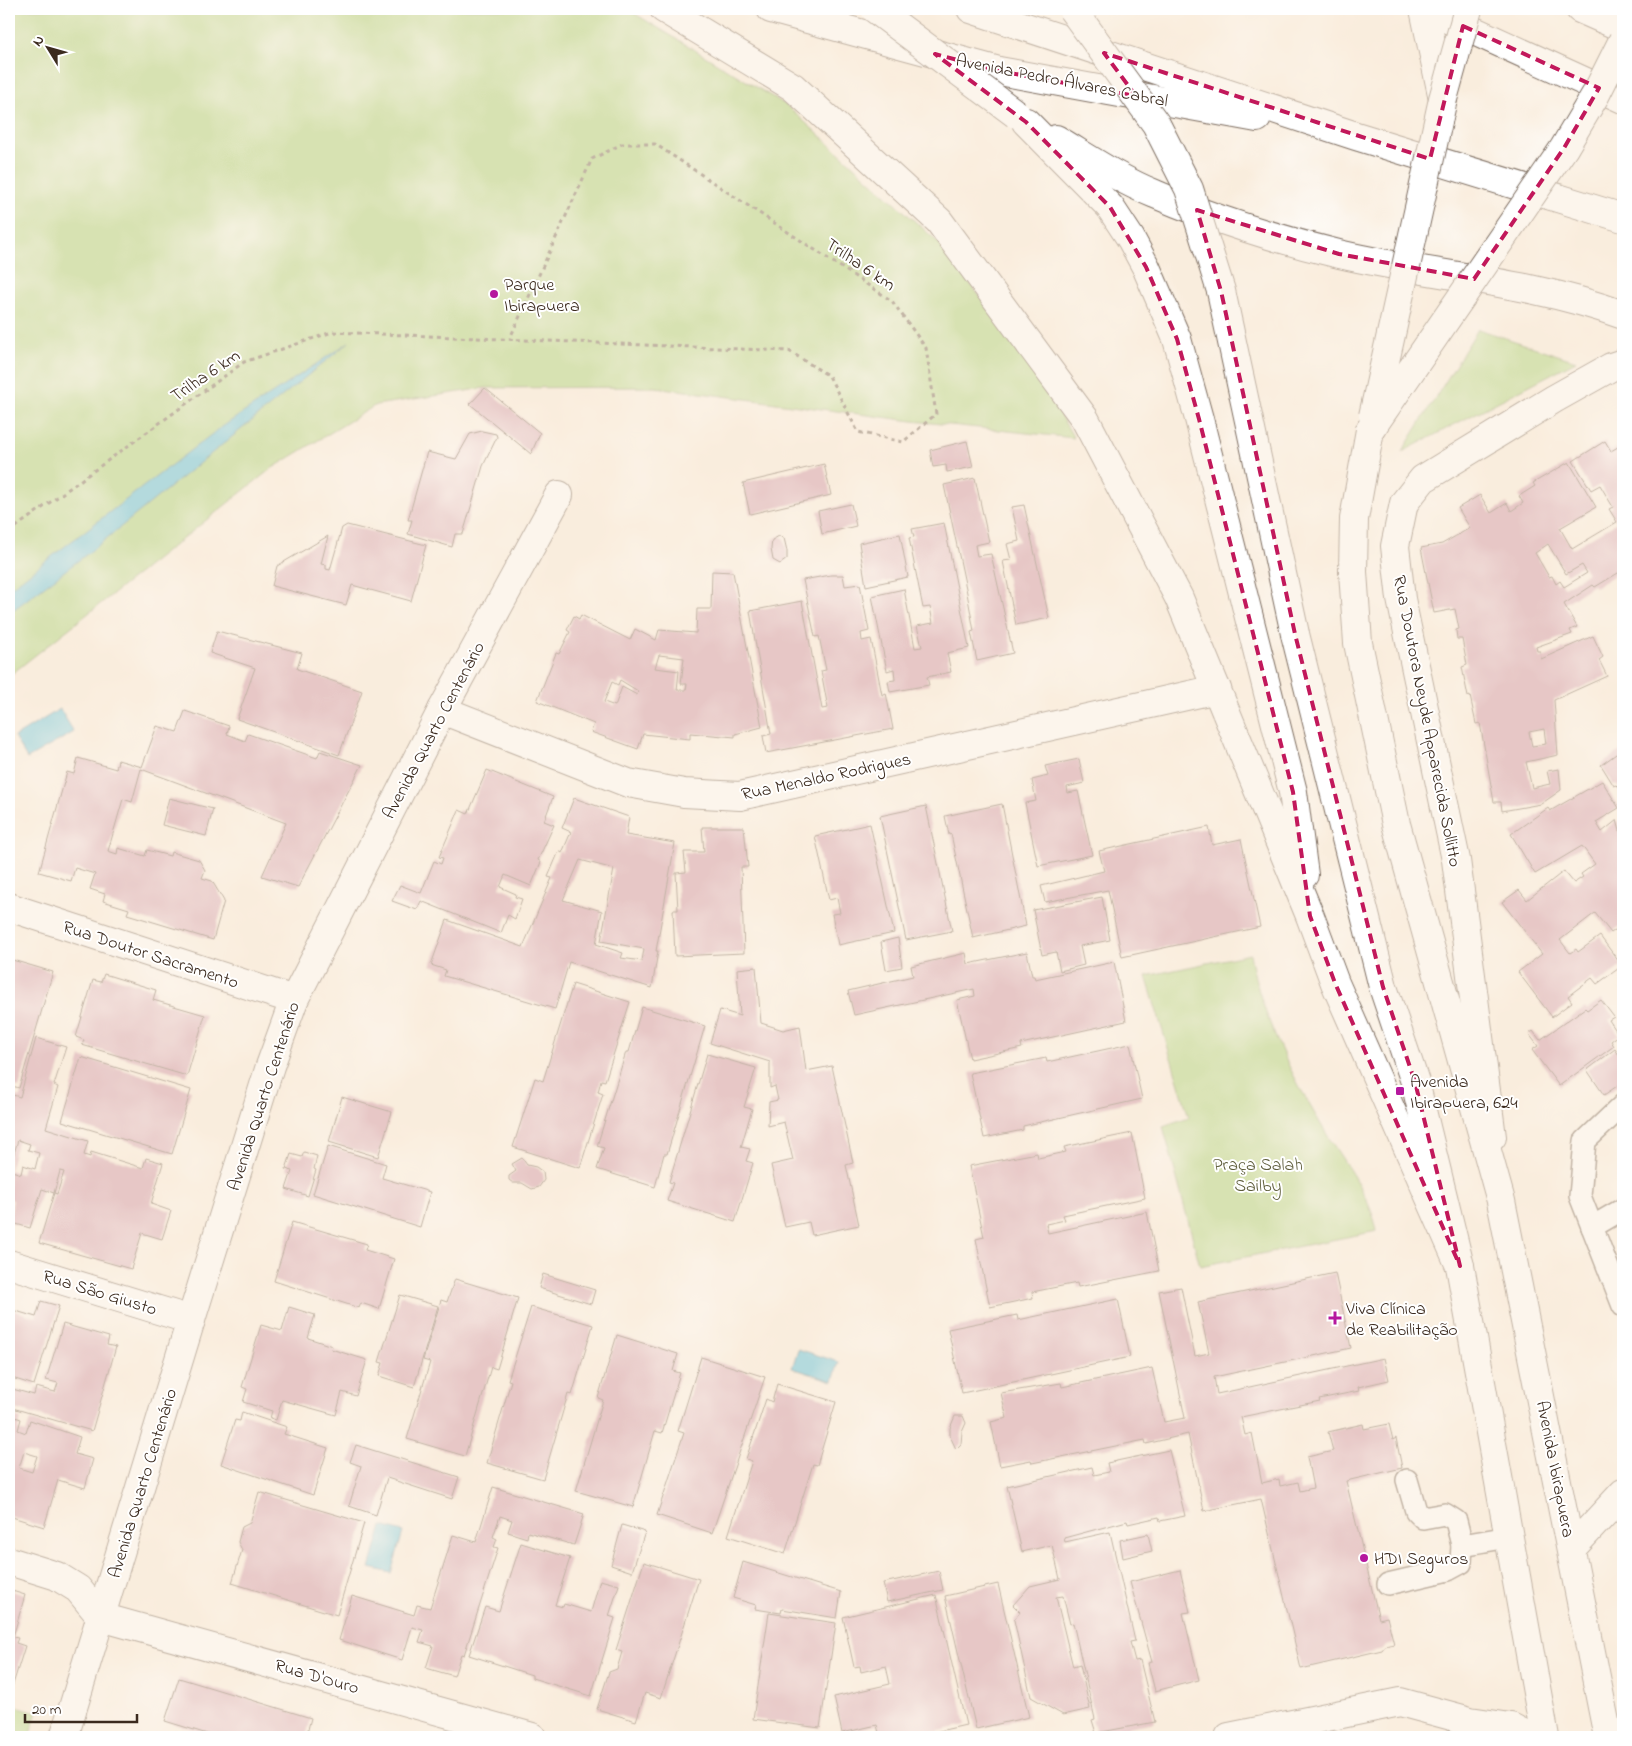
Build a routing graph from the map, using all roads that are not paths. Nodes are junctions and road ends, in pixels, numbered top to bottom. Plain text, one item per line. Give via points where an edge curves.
1 (664, 9) edge
2 (771, 9) edge
3 (875, 9) edge
4 (971, 9) edge
5 (1072, 9) edge
6 (1425, 9) edge
7 (1468, 9) edge
8 (1580, 9) edge
9 (1623, 28) edge
10 (1623, 40) edge
11 (1623, 99) edge
12 (1443, 100) junction
13 (1021, 118) junction
14 (1356, 136) junction
15 (1623, 218) edge
16 (1623, 316) edge
17 (1623, 363) edge
18 (1370, 430) junction
19 (559, 495) dead end
20 (1217, 689) junction
21 (442, 710) junction
22 (9, 907) edge
23 (1310, 916) junction
24 (294, 1000) junction
25 (1623, 1105) edge
26 (1501, 1201) junction
27 (1623, 1209) edge
28 (1592, 1227) junction
29 (9, 1264) edge
30 (1460, 1266) junction
31 (1623, 1306) edge
32 (191, 1320) junction
33 (1408, 1480) dead end
34 (1623, 1493) edge
35 (1509, 1537) junction
36 (1462, 1545) junction
37 (1572, 1548) junction
38 (9, 1561) edge
39 (1388, 1584) dead end
40 (101, 1617) junction
41 (64, 1737) edge
42 (532, 1737) edge
43 (1229, 1737) edge
44 (1530, 1737) edge
45 (1545, 1737) edge
46 (1608, 1737) edge

1 - 20 main road via 793,87 939,221 1085,420 1179,598
2 - 14 main road, Avenida Pedro Álvares Cabral via 998,71
3 - 13 main road, bridge
4 - 14 main road
5 - 30 main road, bridge via 1156,124 1190,189 1220,291 1295,634 1384,987 1415,1082
6 - 11 main road
6 - 12 main road
7 - 12 main road, bridge
8 - 9 main road
10 - 18 main road, bridge via 1564,148
12 - 18 main road, bridge
13 - 16 main road via 1154,194 1265,232 1339,254 1527,288 1591,303
13 - 23 main road via 1110,208 1146,267 1177,339 1293,792
14 - 15 main road
17 - 26 main road, Rua Doutora Neyde Apparecida Sollitto via 1554,399 1423,479 1404,503 1395,546 1401,599 1456,860
18 - 26 main road via 1354,519 1353,572 1358,643 1396,824
19 - 21 main road, Avenida Quarto Centenário
20 - 21 main road, Rua Menaldo Rodrigues via 740,796 684,793 628,782
20 - 23 main road
21 - 24 main road, Avenida Quarto Centenário
22 - 24 main road, Rua Doutor Sacramento
23 - 30 main road via 1335,983
24 - 32 main road, Avenida Quarto Centenário via 270,1066
25 - 28 lane via 1585,1141 1580,1196
26 - 37 main road, Avenida Ibirapuera
27 - 28 lane
28 - 31 lane
29 - 32 main road, Rua São Giusto
30 - 35 main road
32 - 40 main road, Avenida Quarto Centenário
33 - 36 lane via 1416,1511 1423,1518 1445,1514 1456,1522
34 - 37 main road
35 - 36 lane
35 - 45 main road
36 - 39 lane via 1461,1563 1448,1570
37 - 46 main road, Avenida Ibirapuera
38 - 40 main road via 64,1580 78,1589
40 - 41 main road, Avenida Quarto Centenário
40 - 42 main road, Rua D'Ouro
43 - 44 main road via 1400,1702 1470,1721 1511,1727

